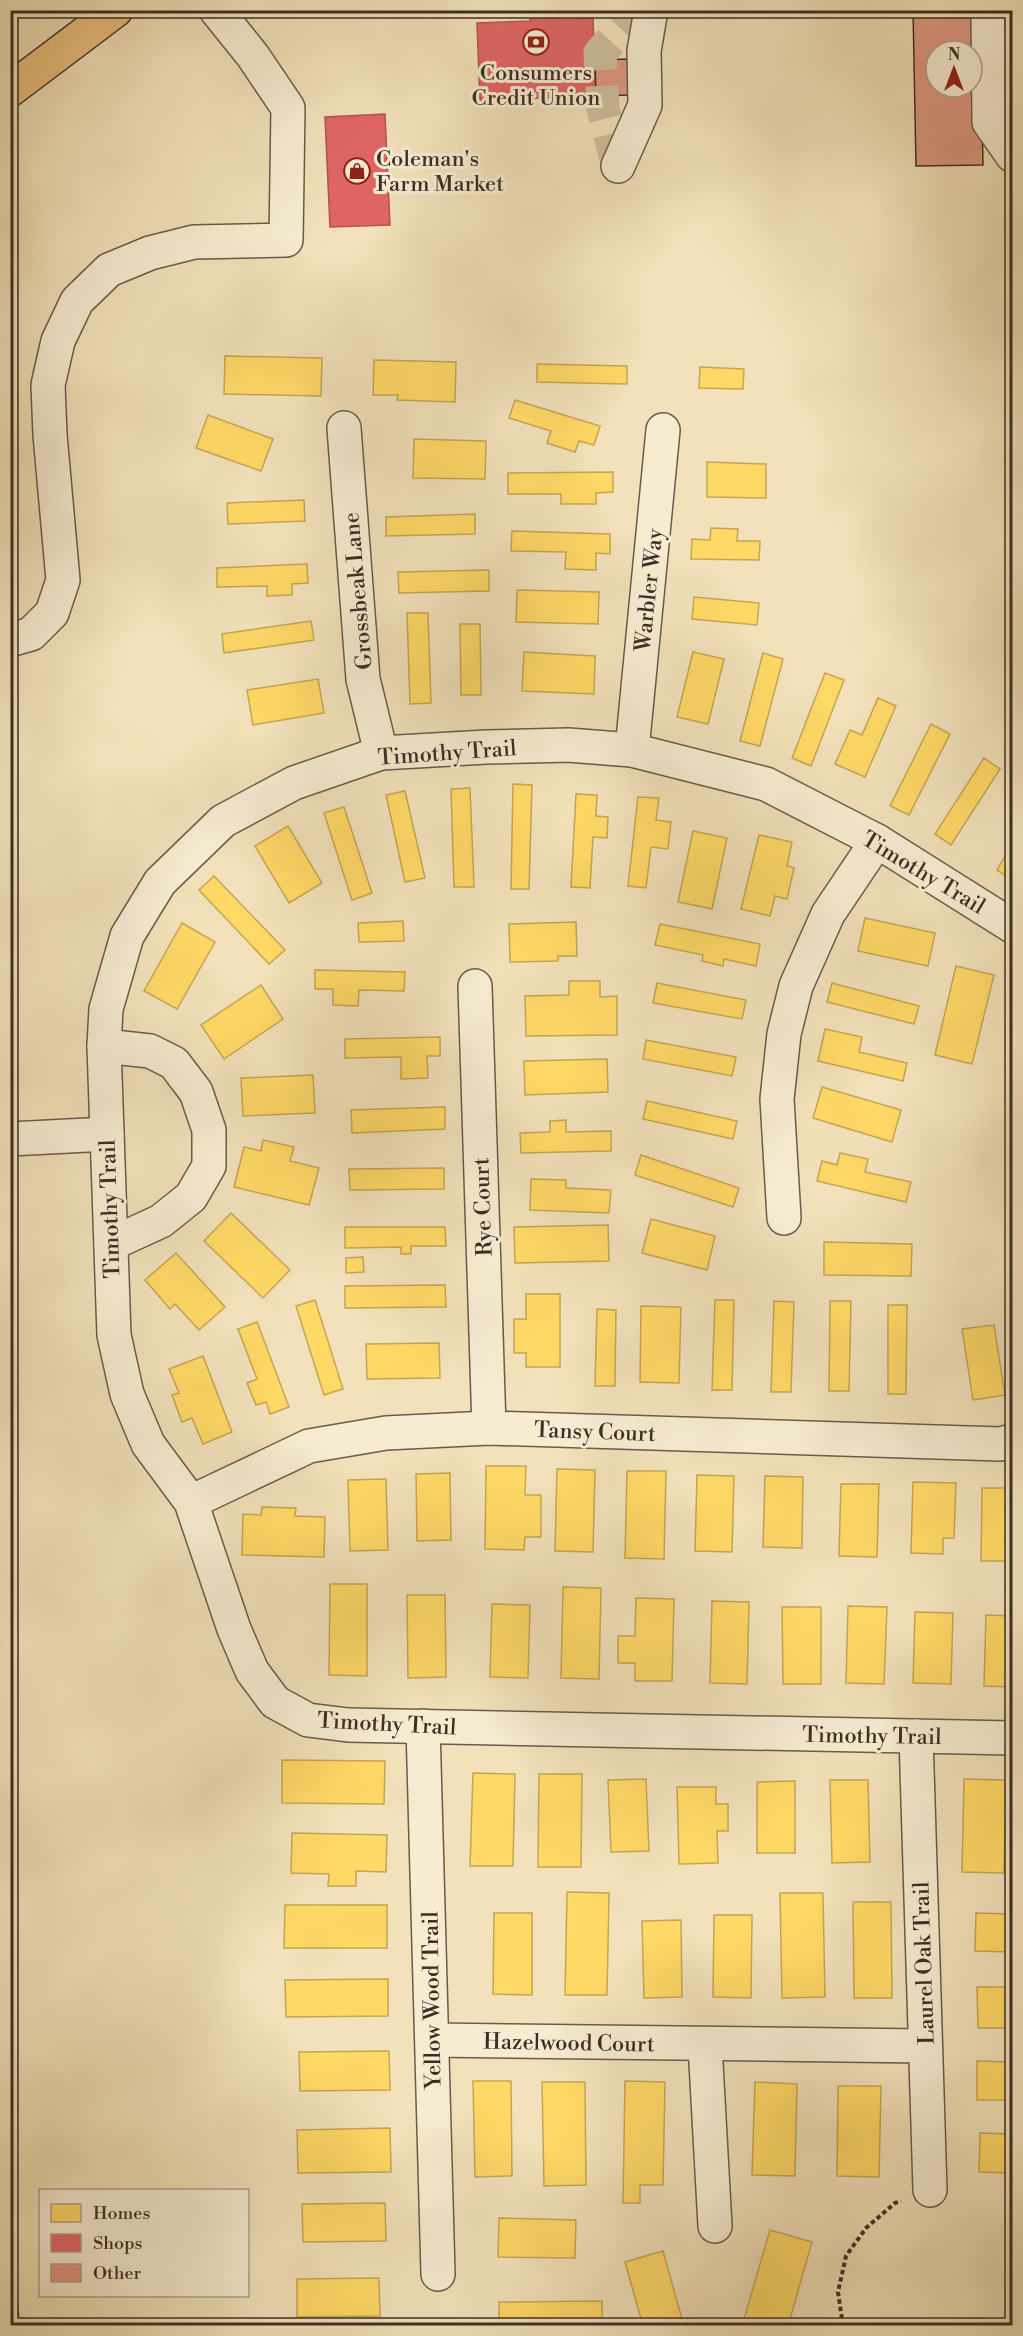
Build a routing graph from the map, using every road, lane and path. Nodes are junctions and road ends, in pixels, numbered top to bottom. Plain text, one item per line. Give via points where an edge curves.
1 (116, 10) edge
2 (216, 10) edge
3 (651, 10) edge
4 (988, 10) edge
5 (10, 90) edge
6 (1012, 155) edge
7 (618, 166) dead end
8 (344, 428) dead end
9 (663, 430) dead end
10 (10, 640) edge
11 (632, 750) junction
12 (381, 753) junction
13 (877, 841) junction
14 (1012, 926) edge
15 (476, 986) dead end
16 (104, 1046) junction
17 (107, 1134) junction
18 (10, 1139) edge
19 (783, 1218) dead end
20 (111, 1244) junction
21 (489, 1428) junction
22 (1012, 1441) edge
23 (191, 1502) junction
24 (423, 1726) junction
25 (916, 1736) junction
26 (1012, 1738) edge
27 (432, 2040) junction
28 (705, 2045) junction
29 (925, 2046) junction
30 (930, 2190) joint
31 (715, 2226) dead end
32 (438, 2274) dead end
33 (843, 2325) edge

1 - 5 highway
2 - 10 street via 254,56 288,108 286,240 194,242 150,253 110,270 77,301 57,341 48,385 63,580 52,613 31,634
3 - 7 street via 644,51 645,105
4 - 6 street via 989,122
8 - 12 street, Grossbeak Lane via 363,678
9 - 11 street, Warbler Way
11 - 12 street, Timothy Trail via 556,745
11 - 13 street, Timothy Trail via 766,784
12 - 16 street, Timothy Trail via 294,783 223,821 160,882 127,936 105,1009
13 - 14 street, Timothy Trail
13 - 19 street via 828,914 796,986 783,1034 777,1099
15 - 21 street, Rye Court
16 - 17 street, Timothy Trail
16 - 20 street via 150,1051 174,1063 196,1092 209,1130 209,1166 191,1197 161,1221
17 - 18 street
17 - 20 street, Timothy Trail
20 - 23 street, Timothy Trail via 114,1335 127,1394 148,1443
21 - 22 street, Tansy Court
21 - 23 street, Tansy Court via 386,1433 309,1446
23 - 24 street, Timothy Trail via 234,1629 252,1671 274,1702 308,1720
24 - 25 street, Timothy Trail
24 - 27 street, Yellow Wood Trail
25 - 26 street, Timothy Trail
25 - 29 street, Laurel Oak Trail
27 - 28 street, Hazelwood Court
27 - 32 street, Yellow Wood Trail
28 - 29 street, Hazelwood Court
28 - 31 street
29 - 30 street, Laurel Oak Trail
30 - 33 path via 895,2203 866,2228 846,2256 838,2292

